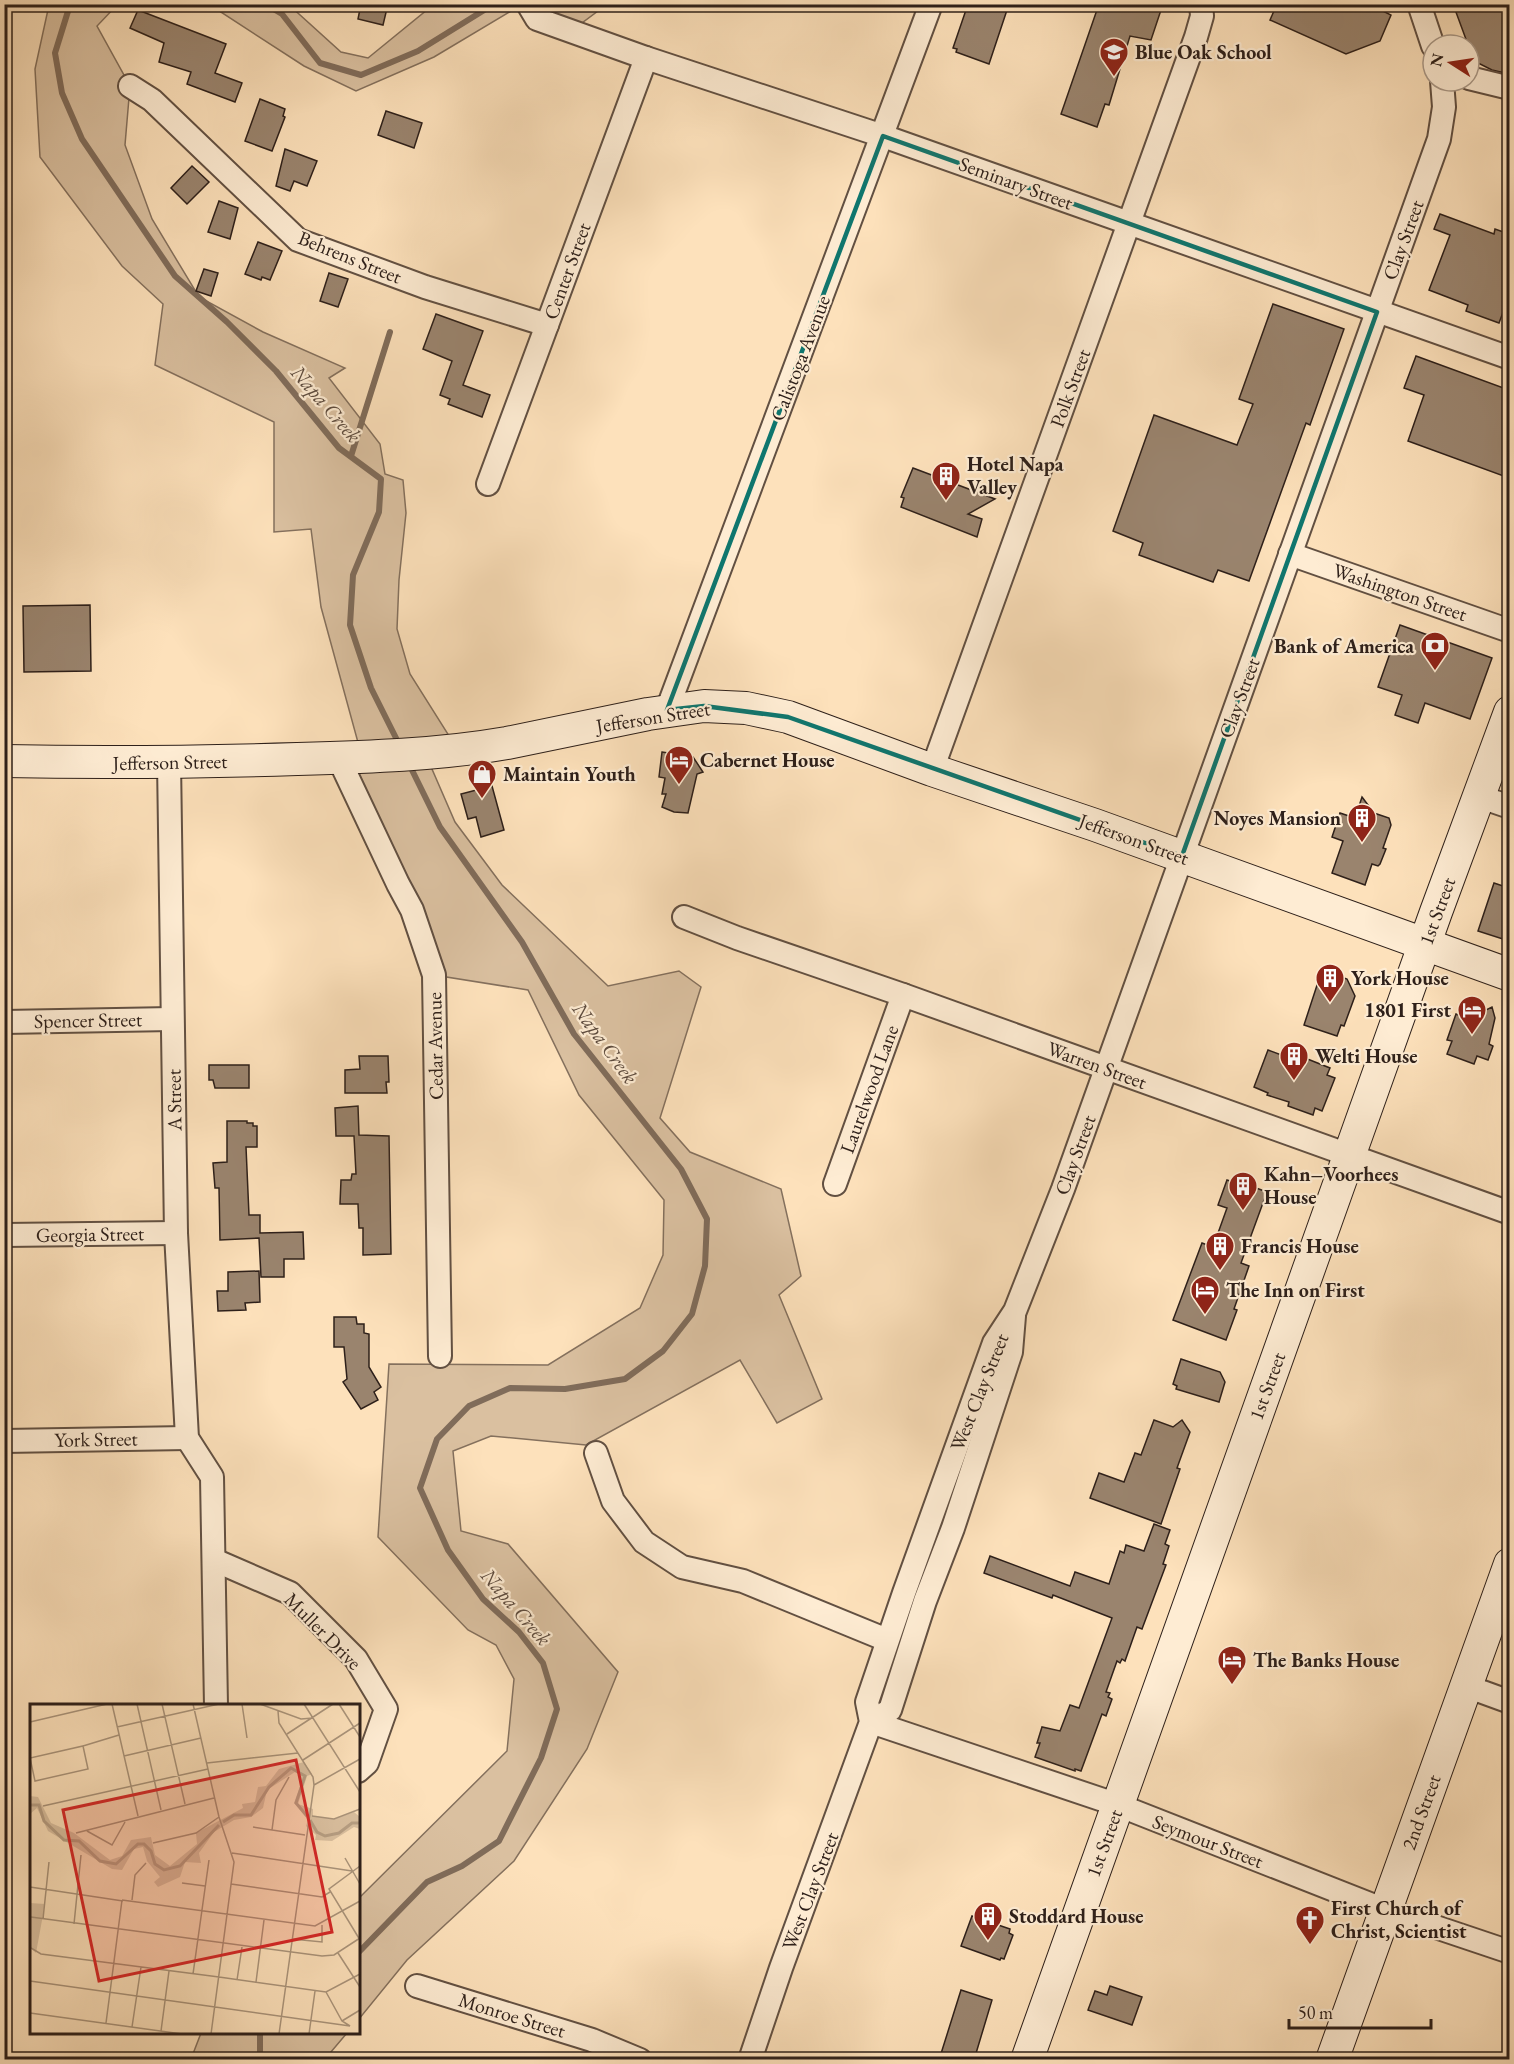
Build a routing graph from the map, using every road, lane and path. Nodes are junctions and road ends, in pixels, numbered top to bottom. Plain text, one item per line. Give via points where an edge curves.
1 (931, 4) edge
2 (1201, 4) edge
3 (1419, 4) edge
4 (530, 8) edge
5 (1429, 33) edge
6 (646, 58) junction
7 (1481, 80) edge
8 (130, 86) dead end
9 (1509, 88) edge
10 (1443, 93) edge
11 (883, 136) junction
12 (1129, 224) junction
13 (1377, 312) junction
14 (547, 325) junction
15 (1508, 353) edge
16 (488, 484) dead end
17 (1290, 554) junction
18 (1509, 631) edge
19 (667, 710) junction
20 (1509, 712) edge
21 (353, 757) junction
22 (4, 762) edge
23 (169, 762) junction
24 (932, 770) junction
25 (1478, 796) junction
26 (1509, 807) edge
27 (1182, 856) junction
28 (684, 917) dead end
29 (1425, 944) junction
30 (1509, 975) edge
31 (903, 995) junction
32 (172, 1019) junction
33 (4, 1022) edge
34 (1106, 1069) junction
35 (1349, 1156) junction
36 (834, 1184) dead end
37 (1509, 1213) edge
38 (176, 1233) junction
39 (4, 1235) edge
40 (1015, 1311) junction
41 (440, 1356) dead end
42 (187, 1438) junction
43 (4, 1441) edge
44 (596, 1453) dead end
45 (214, 1560) junction
46 (1509, 1564) edge
47 (887, 1640) junction
48 (1466, 1686) junction
49 (1509, 1702) edge
50 (216, 1704) edge
51 (871, 1722) junction
52 (360, 1769) edge
53 (1118, 1805) junction
54 (1385, 1910) junction
55 (1509, 1952) edge
56 (417, 1986) dead end
57 (640, 2060) edge
58 (750, 2060) edge
59 (1027, 2060) edge
60 (1332, 2060) edge

1 - 11 street, Calistoga Avenue
2 - 12 street, Polk Street via 1200,27
3 - 5 street
4 - 6 street, Seminary Street via 537,19
6 - 11 street, Seminary Street
6 - 14 street, Center Street
7 - 9 street
8 - 14 street, Behrens Street via 152,100 298,240 425,287
10 - 13 street, Clay Street via 1439,139
11 - 12 street, Seminary Street
11 - 19 street, Calistoga Avenue
12 - 13 street, Seminary Street
12 - 24 street, Polk Street
13 - 15 street, Seminary Street
13 - 17 street, Clay Street
14 - 16 street, Center Street
17 - 18 street, Washington Street
17 - 27 street, Clay Street
19 - 21 main road, Jefferson Street via 507,743
19 - 24 main road, Jefferson Street via 715,706 767,712
20 - 25 main road, 1st Street
21 - 23 main road, Jefferson Street
21 - 41 street, Cedar Avenue via 434,975
22 - 23 main road, Jefferson Street
23 - 32 street, A Street
24 - 27 main road, Jefferson Street
25 - 26 street
25 - 29 main road, 1st Street
27 - 29 main road, Jefferson Street
27 - 34 street, Clay Street
28 - 31 street, Warren Street
29 - 30 main road, Jefferson Street
29 - 35 main road, 1st Street
31 - 34 street, Warren Street
31 - 36 street, Laurelwood Lane
32 - 33 street, Spencer Street
32 - 38 street, A Street
34 - 35 street, Warren Street
34 - 40 street, Clay Street
35 - 37 street, Warren Street
35 - 53 main road, 1st Street
38 - 39 street, Georgia Street
38 - 42 street, A Street
40 - 47 street, West Clay Street via 994,1343
40 - 51 street, West Clay Street via 1011,1352 890,1710
42 - 43 street, York Street
42 - 45 street via 212,1477
44 - 47 street via 613,1501 644,1542 682,1567 743,1581
45 - 50 street
45 - 52 street, Muller Drive via 290,1593 356,1659 386,1709 368,1763
46 - 48 main road, 2nd Street
47 - 51 street, West Clay Street via 867,1702
48 - 49 street
48 - 54 main road, 2nd Street
51 - 53 street, Seymour Street
51 - 58 street, West Clay Street
53 - 54 street, Seymour Street
53 - 59 main road, 1st Street
54 - 55 street, Seymour Street
54 - 60 main road, 2nd Street
56 - 57 street, Monroe Street via 592,2040

